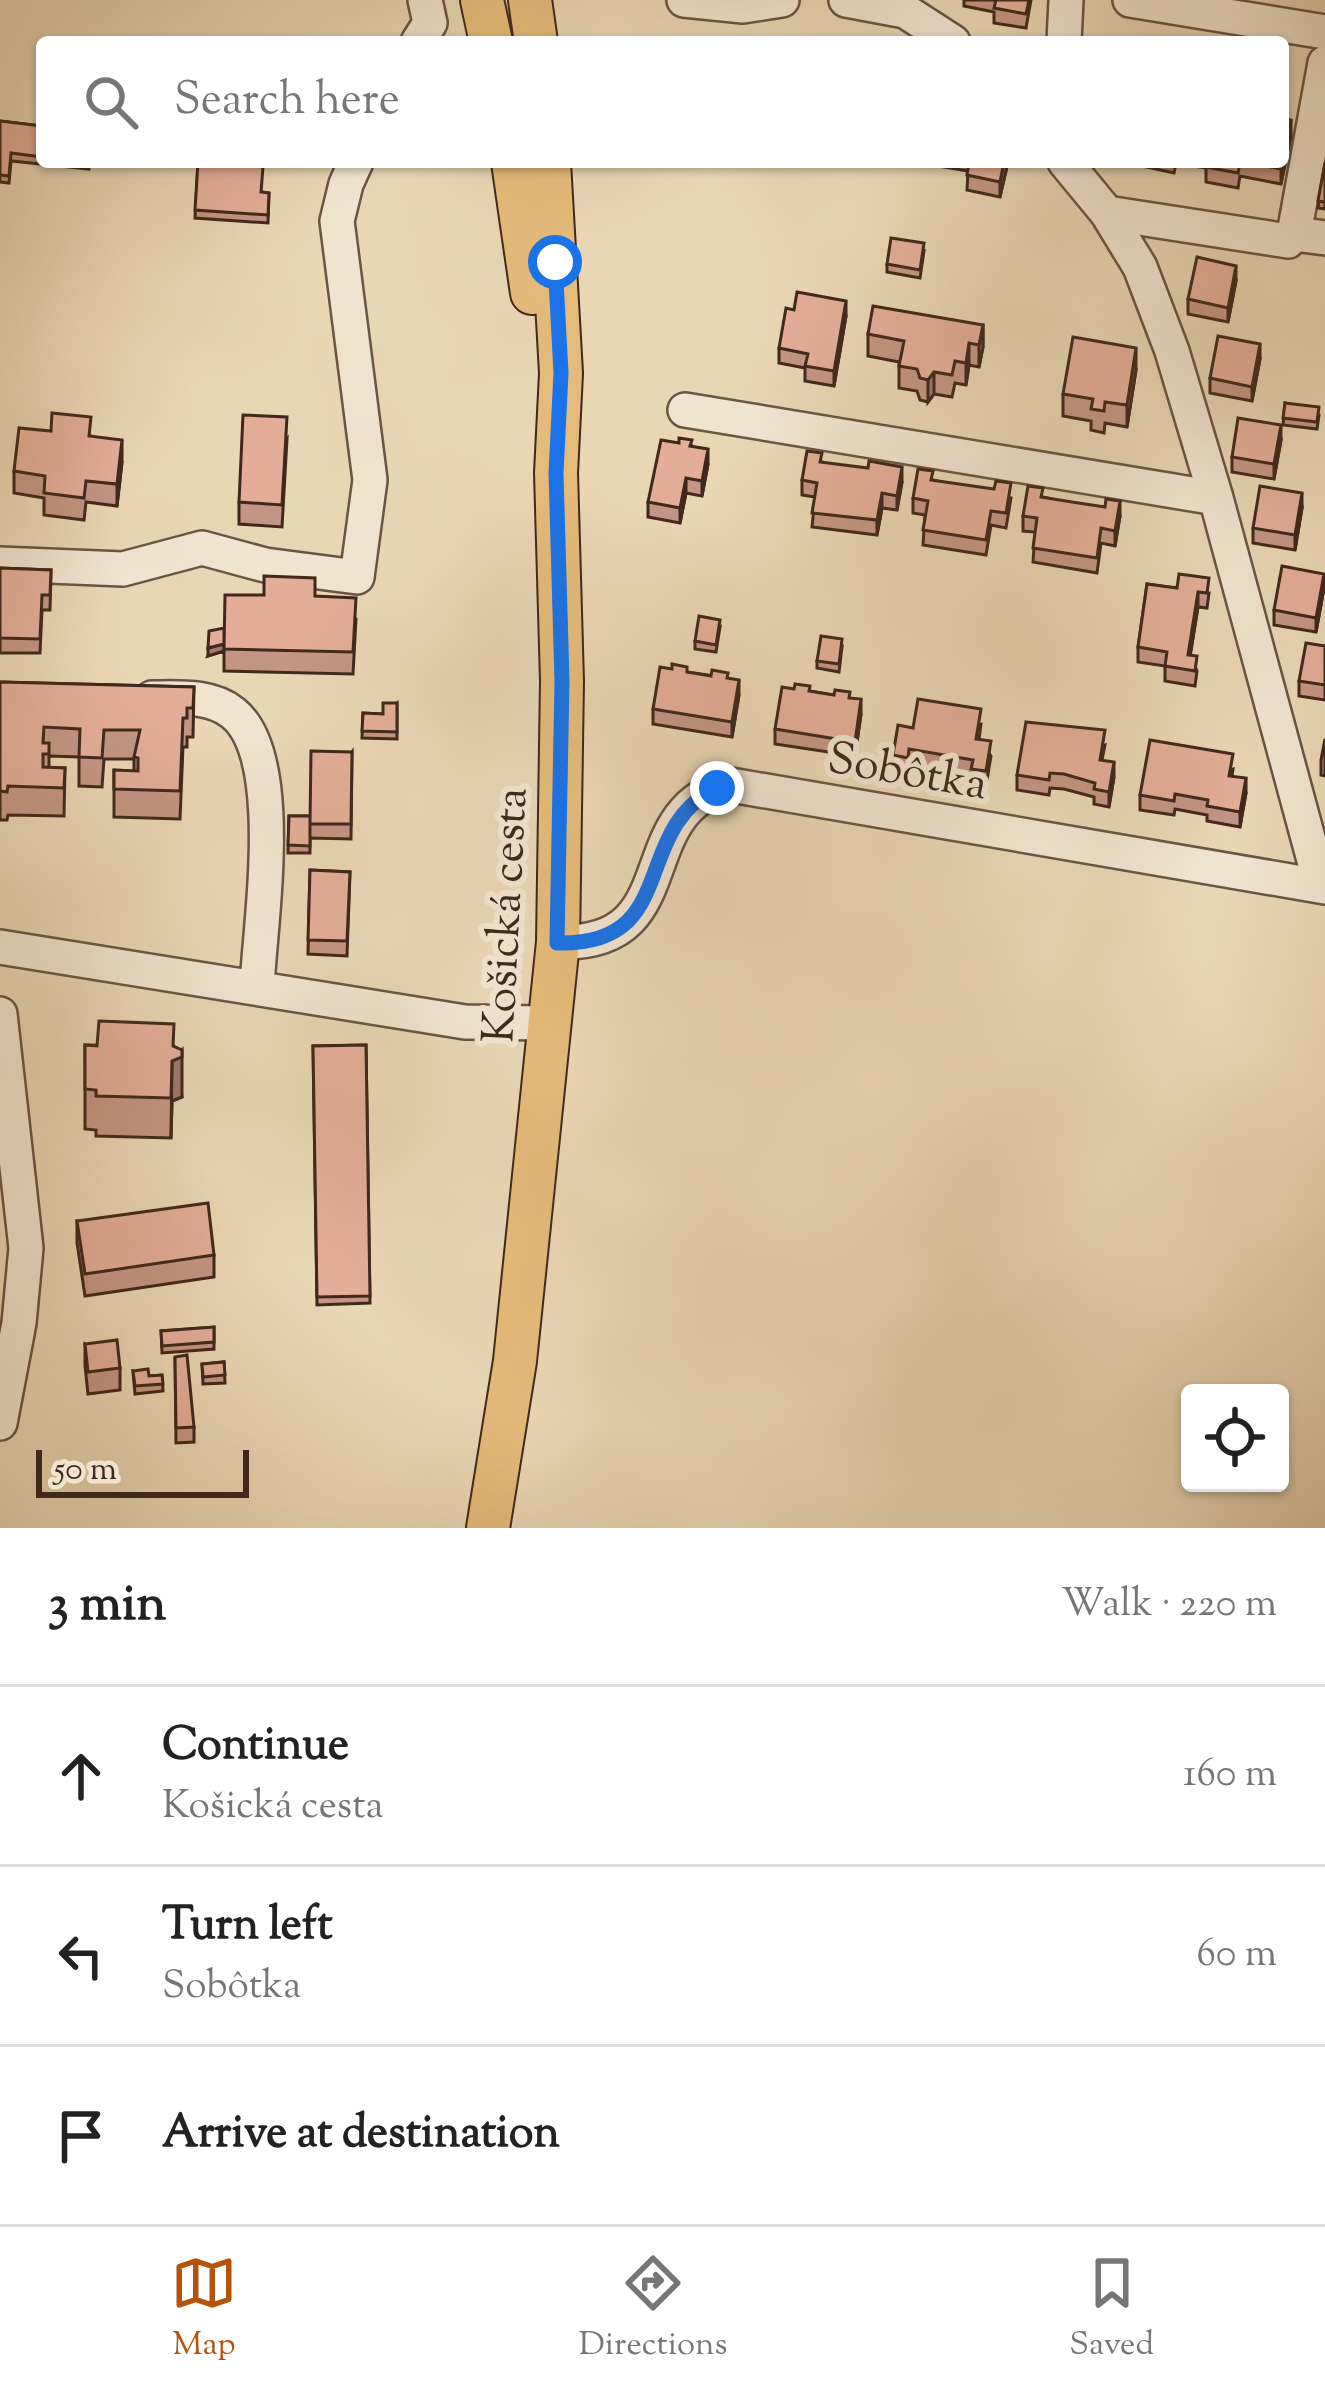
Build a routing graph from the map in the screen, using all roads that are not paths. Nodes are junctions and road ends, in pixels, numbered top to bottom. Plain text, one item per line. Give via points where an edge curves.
1 (425, 0) edge
2 (482, 0) edge
3 (530, 0) edge
4 (684, 0) edge
5 (782, 0) edge
6 (846, 0) edge
7 (1066, 0) edge
8 (1130, 0) edge
9 (1325, 32) edge
10 (422, 36) edge
11 (489, 36) edge
12 (535, 36) edge
13 (944, 36) edge
14 (1064, 36) edge
15 (1325, 63) edge
16 (1318, 130) edge
17 (353, 168) edge
18 (514, 168) edge
19 (549, 168) edge
20 (1070, 168) edge
21 (1107, 213) junction
22 (1310, 236) edge
23 (685, 410) dead end
24 (556, 473) junction
25 (1216, 498) junction
26 (0, 564) edge
27 (124, 698) edge
28 (1323, 887) edge
29 (557, 943) junction
30 (0, 947) edge
31 (257, 987) junction
32 (0, 1014) edge
33 (551, 1023) junction
34 (0, 1424) edge
35 (488, 1528) edge

1 - 10 street via 430,23
2 - 11 main road
3 - 12 main road
4 - 5 street
6 - 13 street via 905,11
7 - 14 street
8 - 9 street
15 - 16 street
16 - 22 street
17 - 26 street via 337,221 370,480 357,577 265,566 202,548 123,569
18 - 24 main road, Košická cesta
19 - 24 main road, Košická cesta via 561,373
20 - 21 street, Sobôtka
21 - 22 street via 1288,241
21 - 25 street, Sobôtka via 1140,267
23 - 25 street
24 - 29 main road, Košická cesta
25 - 28 street, Sobôtka
27 - 31 street via 213,701 236,714 260,753 267,791
28 - 29 street, Sobôtka via 731,785 683,812 632,919 605,939
29 - 33 main road, Košická cesta
30 - 31 street
31 - 33 street via 465,1022
32 - 34 street via 26,1248
33 - 35 main road, Košická cesta via 515,1361

